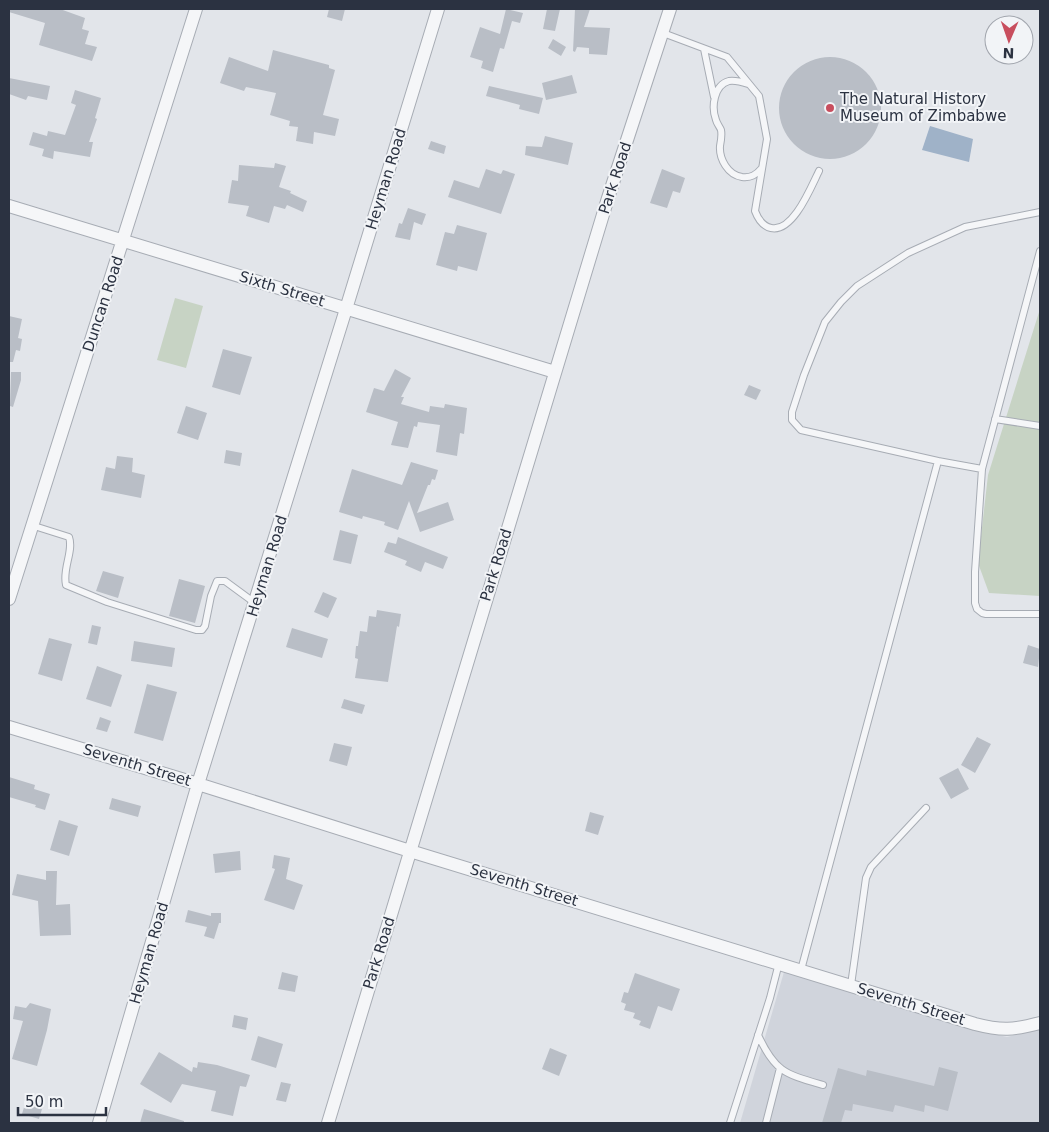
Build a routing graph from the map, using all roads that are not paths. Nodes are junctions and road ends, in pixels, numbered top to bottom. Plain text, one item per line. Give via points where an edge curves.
1 (196, 9) edge
2 (438, 9) edge
3 (670, 9) edge
4 (662, 33) junction
5 (704, 49) junction
6 (749, 84) junction
7 (714, 97) junction
8 (762, 167) junction
9 (819, 171) dead end
10 (9, 206) edge
11 (1040, 212) edge
12 (123, 240) junction
13 (1040, 251) edge
14 (346, 309) junction
15 (555, 372) junction
16 (996, 419) junction
17 (1040, 426) edge
18 (938, 461) junction
19 (982, 469) junction
20 (31, 525) junction
21 (9, 599) edge
22 (255, 603) junction
23 (1040, 614) edge
24 (9, 727) edge
25 (198, 784) junction
26 (926, 808) dead end
27 (410, 851) junction
28 (779, 963) junction
29 (801, 970) junction
30 (851, 986) junction
31 (1040, 1024) edge
32 (758, 1035) junction
33 (780, 1068) junction
34 (823, 1085) dead end
35 (99, 1123) edge
36 (328, 1123) edge
37 (730, 1123) edge
38 (766, 1123) edge

1 - 12 street, Duncan Road
2 - 14 street, Heyman Road
3 - 4 street, Park Road
4 - 5 lane
4 - 15 street, Park Road
5 - 6 lane via 727,57
5 - 7 lane
6 - 7 lane via 727,81
6 - 8 lane via 759,96 767,139
7 - 8 lane via 713,106 721,130 721,154 727,169 735,176 748,177 757,174
8 - 9 lane via 755,212 759,221 768,228 779,229 802,204
10 - 12 street, Sixth Street
11 - 18 lane via 965,227 908,253 857,286 825,322 792,412 796,425 801,430
12 - 14 street, Sixth Street
12 - 20 street, Duncan Road
13 - 16 lane
14 - 15 street, Sixth Street
14 - 22 street, Heyman Road
15 - 27 street, Park Road
16 - 17 lane
16 - 19 lane
18 - 19 lane
18 - 29 lane
19 - 23 lane via 975,572 977,609 986,614
20 - 21 street, Duncan Road
20 - 22 lane via 69,537 66,585 107,602 196,630 202,630 204,626 217,581 225,581
22 - 25 street, Heyman Road
24 - 25 street, Seventh Street
25 - 27 street, Seventh Street
25 - 35 street, Heyman Road
26 - 30 lane via 871,868 866,878
27 - 28 street, Seventh Street
27 - 36 street, Park Road
28 - 29 street, Seventh Street
28 - 32 lane
29 - 30 street, Seventh Street
30 - 31 street, Seventh Street via 996,1029
32 - 33 lane via 768,1057
32 - 37 lane
33 - 34 lane
33 - 38 lane

